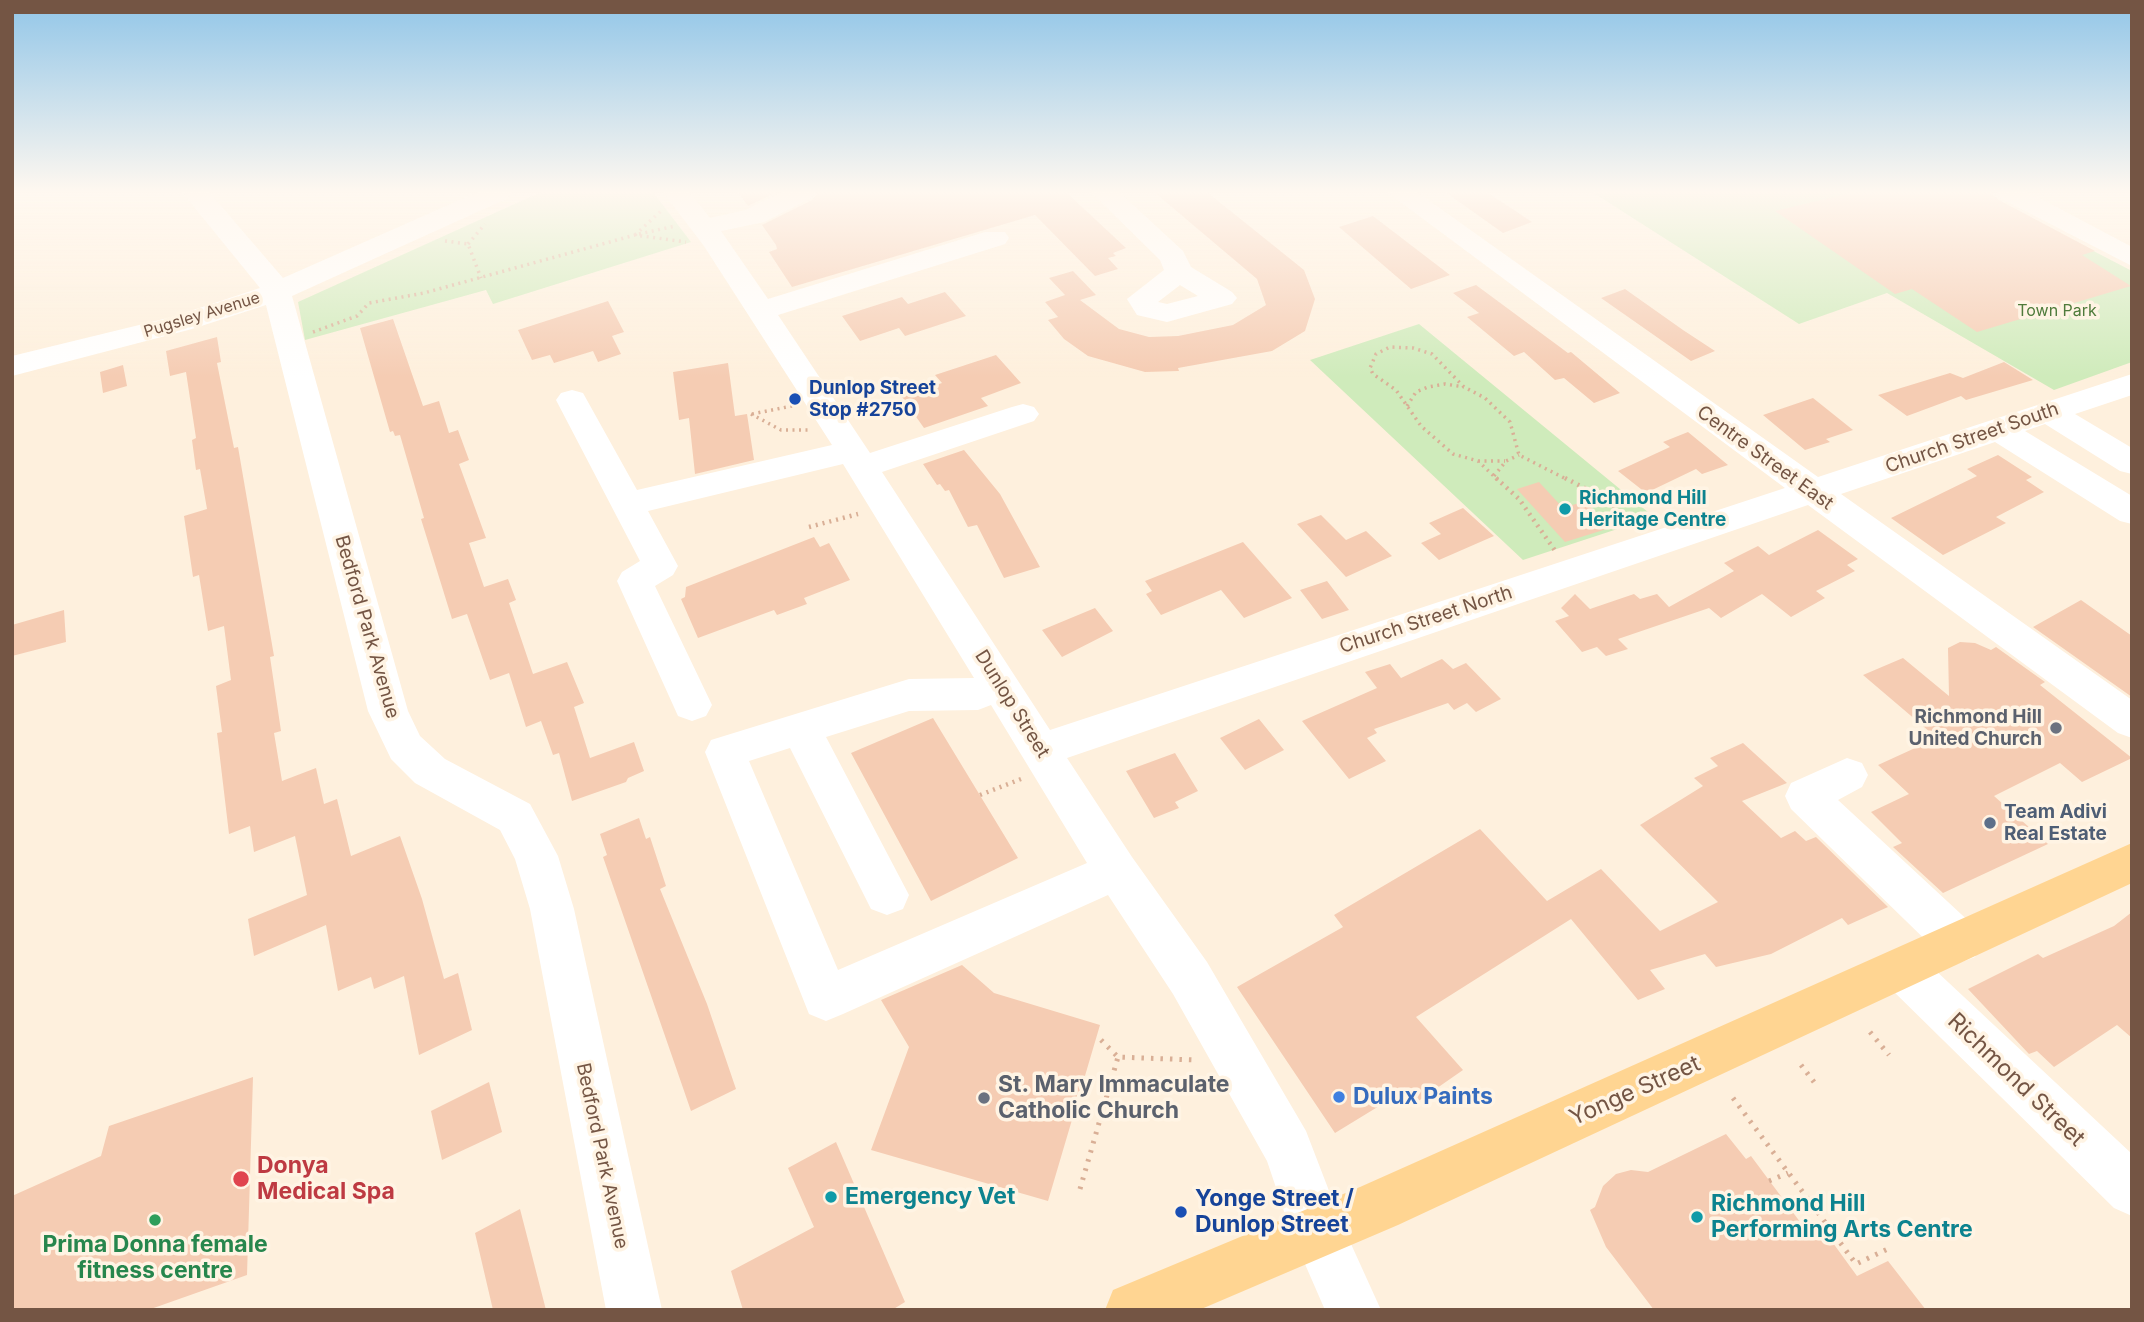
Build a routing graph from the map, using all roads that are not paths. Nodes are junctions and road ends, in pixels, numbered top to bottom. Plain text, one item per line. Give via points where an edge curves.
1 (250, 254) edge
2 (362, 254) edge
3 (711, 254) edge
4 (942, 254) edge
5 (1169, 254) edge
6 (1485, 254) edge
7 (948, 269) dead end
8 (1179, 272) dead end
9 (277, 292) junction
10 (766, 318) junction
11 (12, 366) edge
12 (2132, 384) edge
13 (572, 400) dead end
14 (2048, 412) junction
15 (1023, 414) dead end
16 (1998, 429) junction
17 (857, 459) junction
18 (2132, 463) edge
19 (1812, 492) junction
20 (628, 504) junction
21 (2132, 512) edge
22 (1002, 685) junction
23 (692, 705) dead end
24 (2132, 722) edge
25 (801, 729) junction
26 (1036, 762) junction
27 (1847, 775) dead end
28 (2132, 862) edge
29 (1116, 871) junction
30 (887, 895) dead end
31 (1959, 942) junction
32 (1902, 969) junction
33 (2132, 1190) edge
34 (1318, 1232) junction
35 (634, 1310) edge
36 (1133, 1310) edge
37 (1353, 1310) edge

1 - 9 street, Bedford Park Avenue
2 - 9 street, Pugsley Avenue
3 - 10 street, Dunlop Street
4 - 10 street
5 - 8 street
6 - 19 street, Centre Street East
7 - 10 street
9 - 11 street, Pugsley Avenue via 182,323
9 - 35 street, Bedford Park Avenue via 393,723 405,747 430,771 515,817 536,856 552,909
10 - 17 street, Dunlop Street
12 - 14 street, Church Street South
13 - 20 street
14 - 16 street, Church Street South
14 - 18 street
15 - 17 street
16 - 19 street, Church Street South
16 - 21 street
17 - 20 street
17 - 22 street, Dunlop Street
19 - 24 street, Centre Street East
19 - 26 street, Church Street North
20 - 23 street via 660,566 635,581
22 - 25 street via 978,694 909,695
22 - 26 street, Dunlop Street
25 - 29 street via 726,752 826,998
25 - 30 street
26 - 29 street, Dunlop Street
27 - 31 street via 1806,796
28 - 31 main road, Yonge Street
29 - 34 street, Dunlop Street via 1189,978 1288,1149
31 - 32 main road, Yonge Street
32 - 33 street, Richmond Street
32 - 34 main road, Yonge Street
34 - 36 main road, Yonge Street
34 - 37 street, Dunlop Street

